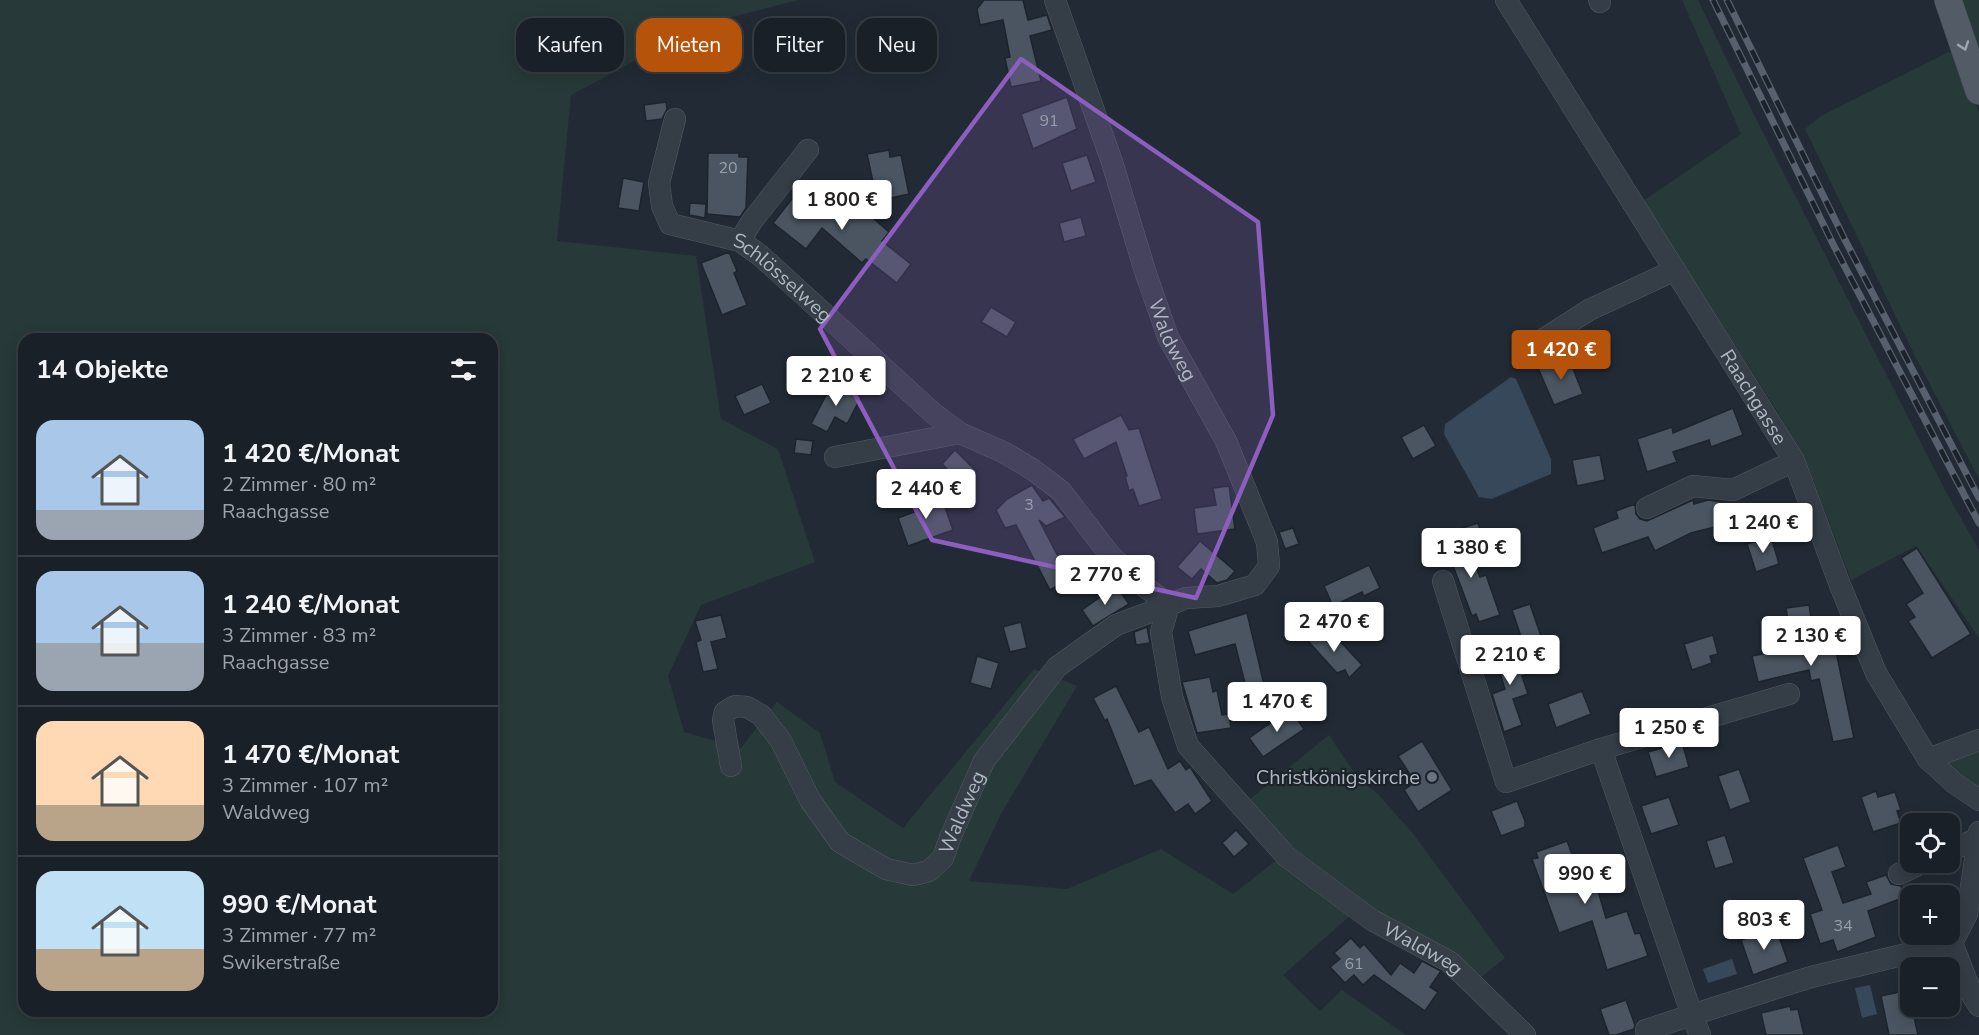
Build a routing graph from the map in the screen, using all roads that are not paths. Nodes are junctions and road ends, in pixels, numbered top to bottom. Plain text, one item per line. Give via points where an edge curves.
1 (1055, 0) edge
2 (1506, 0) edge
3 (1948, 0) edge
4 (1979, 91) edge
5 (675, 119) dead end
6 (808, 150) dead end
7 (740, 241) junction
8 (1675, 270) junction
9 (1527, 350) dead end
10 (960, 433) junction
11 (835, 457) dead end
12 (1794, 461) junction
13 (1647, 507) dead end
14 (1443, 581) dead end
15 (1169, 605) junction
16 (1789, 694) dead end
17 (1979, 740) edge
18 (1601, 749) junction
19 (1928, 759) junction
20 (731, 766) dead end
21 (1979, 800) edge
22 (1978, 835) edge
23 (1960, 845) edge
24 (1960, 928) edge
25 (1944, 945) edge
26 (1953, 945) edge
27 (1979, 1006) edge
28 (1692, 1015) junction
29 (1646, 1030) dead end
30 (1525, 1035) edge
31 (1700, 1035) edge

1 - 15 street, Waldweg via 1168,337 1226,441 1267,542 1269,566 1255,585
2 - 8 street, Raachgasse
3 -> 4 main road
5 - 7 street, Schlösselweg via 659,183 662,206 670,224
6 - 7 street
7 - 10 street, Schlösselweg
8 - 9 street via 1589,310
8 - 12 street, Raachgasse
10 - 11 street
10 - 15 street, Schlösselweg via 1012,457 1060,491 1110,555
12 - 13 street via 1733,490 1693,486
12 - 19 street, Raachgasse via 1876,673
14 - 18 street via 1506,782
15 - 20 street, Waldweg via 1116,625 1057,667 984,761 943,858 928,871 913,875 886,869 840,842 810,800 781,741 761,715 747,707 735,706 725,712
15 - 30 street, Waldweg via 1161,632 1172,697 1188,746 1287,857 1372,920 1450,962
16 - 18 street
17 - 19 street
18 - 28 street
19 - 21 street, Raachgasse
22 - 23 street
22 - 24 street via 1967,914
25 - 28 street via 1811,977
26 - 27 street
28 - 29 street
28 - 31 street

